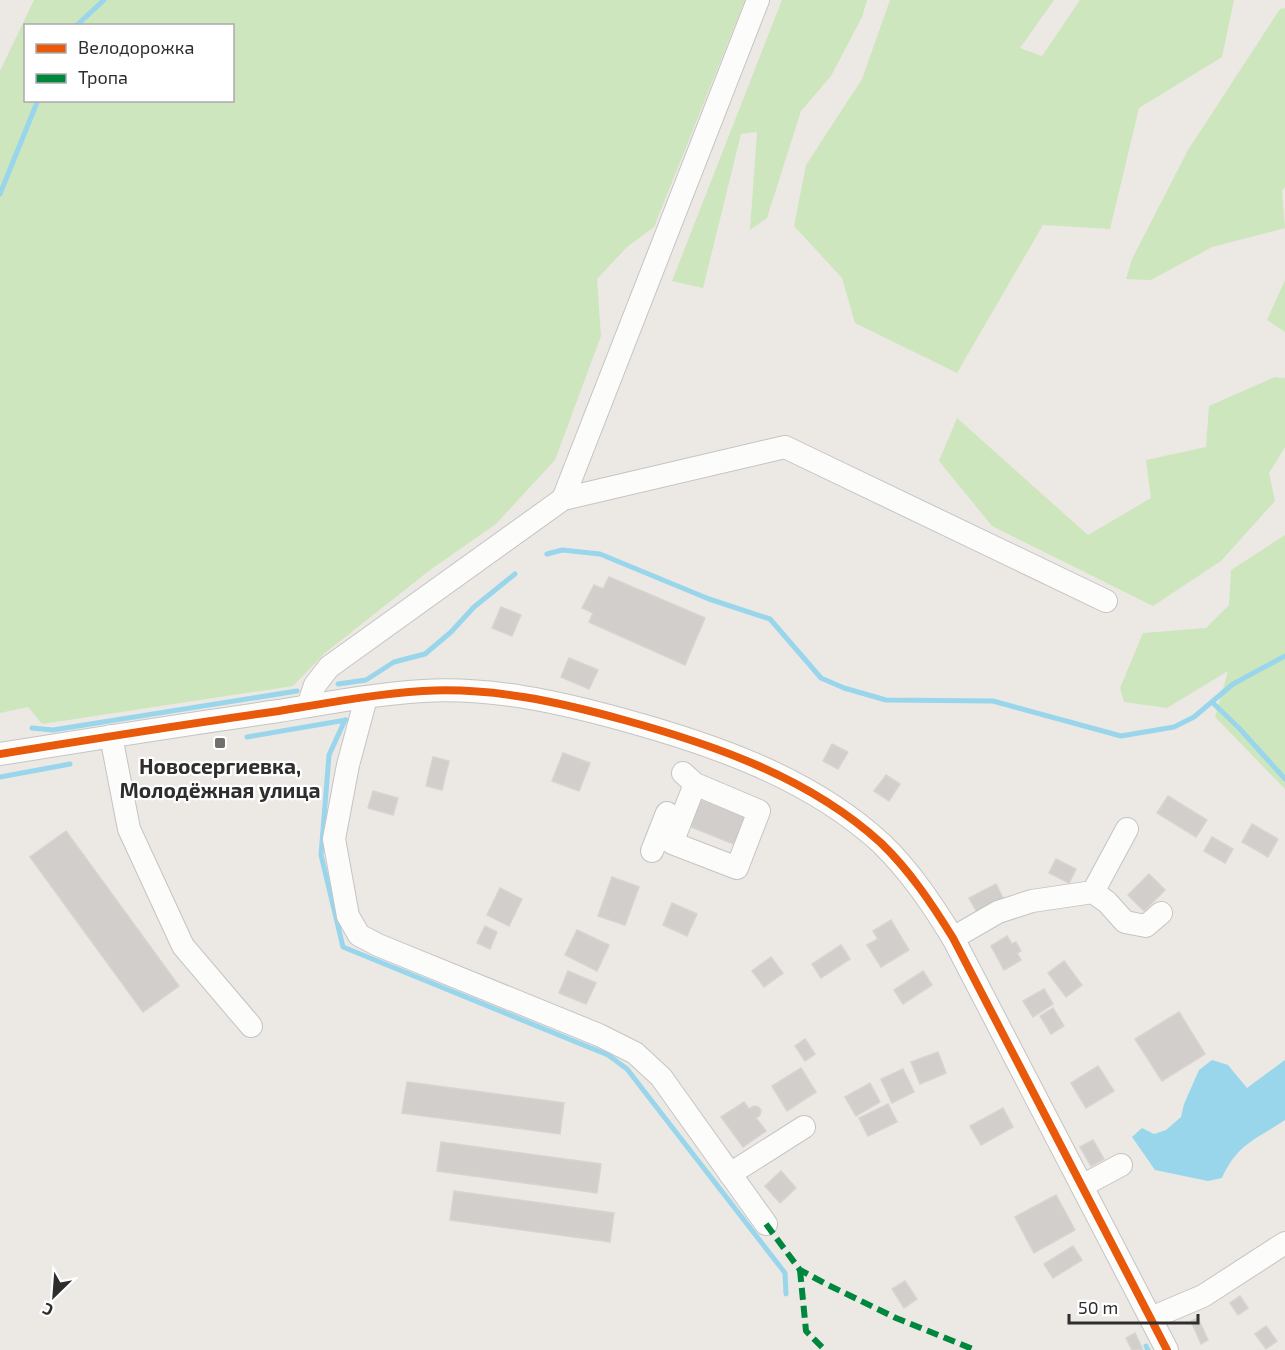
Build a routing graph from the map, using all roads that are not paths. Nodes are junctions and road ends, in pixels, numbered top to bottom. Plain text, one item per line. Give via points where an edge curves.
1 (758, 0) edge
2 (563, 499) junction
3 (1106, 601) dead end
4 (366, 698) junction
5 (308, 706) junction
6 (111, 736) junction
7 (691, 741) junction
8 (0, 754) edge
9 (1127, 830) dead end
10 (652, 851) dead end
11 (1093, 892) junction
12 (1161, 913) dead end
13 (953, 938) junction
14 (251, 1026) dead end
15 (804, 1127) dead end
16 (1121, 1165) dead end
17 (730, 1174) junction
18 (1082, 1186) junction
19 (766, 1224) dead end
20 (1285, 1243) edge
21 (1151, 1318) junction
22 (1167, 1350) edge

1 - 2 street
2 - 3 street via 785,447
2 - 5 street via 329,667 315,686
4 - 5 street
4 - 7 street via 425,691 500,693 581,708
4 - 17 street via 334,839 348,916 359,934 635,1053 661,1077
5 - 6 street
6 - 8 street
6 - 14 street via 129,829 183,946
7 - 10 street via 689,779
7 - 13 street via 753,763 851,820 905,869
9 - 11 street
11 - 12 street via 1125,922 1146,926
11 - 13 street via 1009,908
13 - 18 street
15 - 17 street
16 - 18 street
17 - 19 street
18 - 21 street
20 - 21 street via 1203,1296
21 - 22 street

